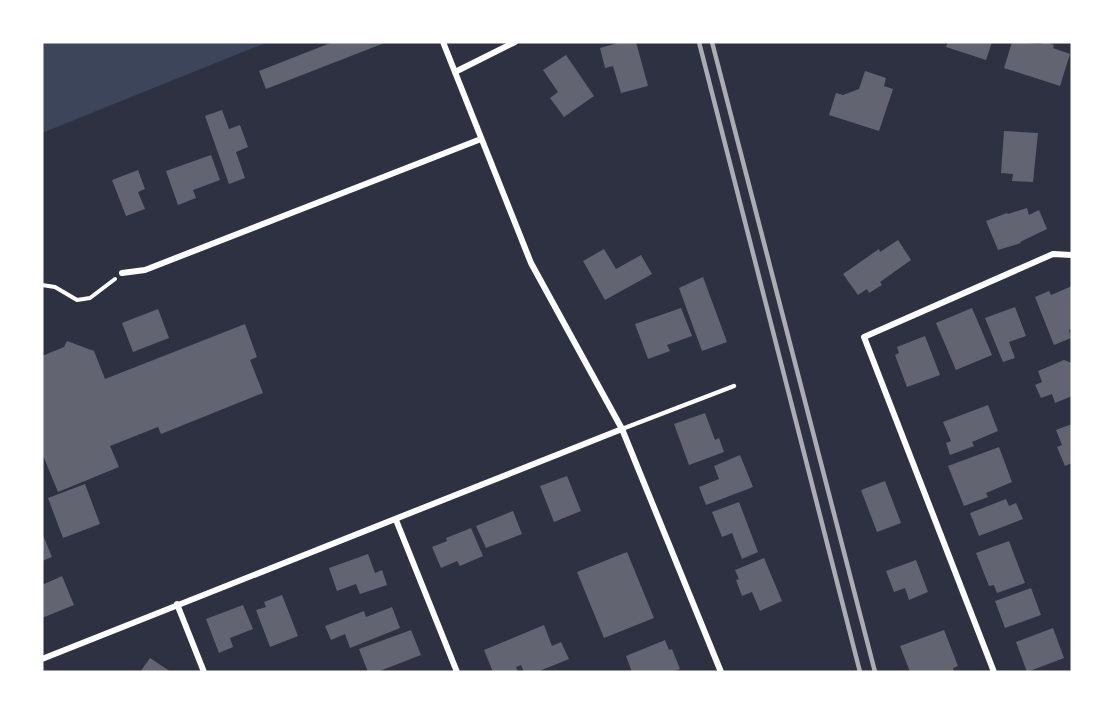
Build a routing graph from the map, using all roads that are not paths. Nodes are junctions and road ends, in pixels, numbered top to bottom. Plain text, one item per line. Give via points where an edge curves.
1 (444, 42) edge
2 (515, 42) edge
3 (455, 72) junction
4 (481, 139) junction
5 (1072, 255) edge
6 (122, 273) road end
7 (734, 386) dead end
8 (621, 429) junction
9 (396, 520) junction
10 (177, 604) junction
11 (42, 659) edge
12 (204, 672) edge
13 (457, 672) edge
14 (721, 672) edge
15 (994, 672) edge

1 - 3 street
2 - 3 street
3 - 4 street
4 - 6 street via 146,270
4 - 8 street via 531,263
5 - 15 street via 1053,254 864,337
7 - 8 lane
8 - 9 street
8 - 14 street
9 - 10 street
9 - 13 street
10 - 11 street
10 - 12 street

